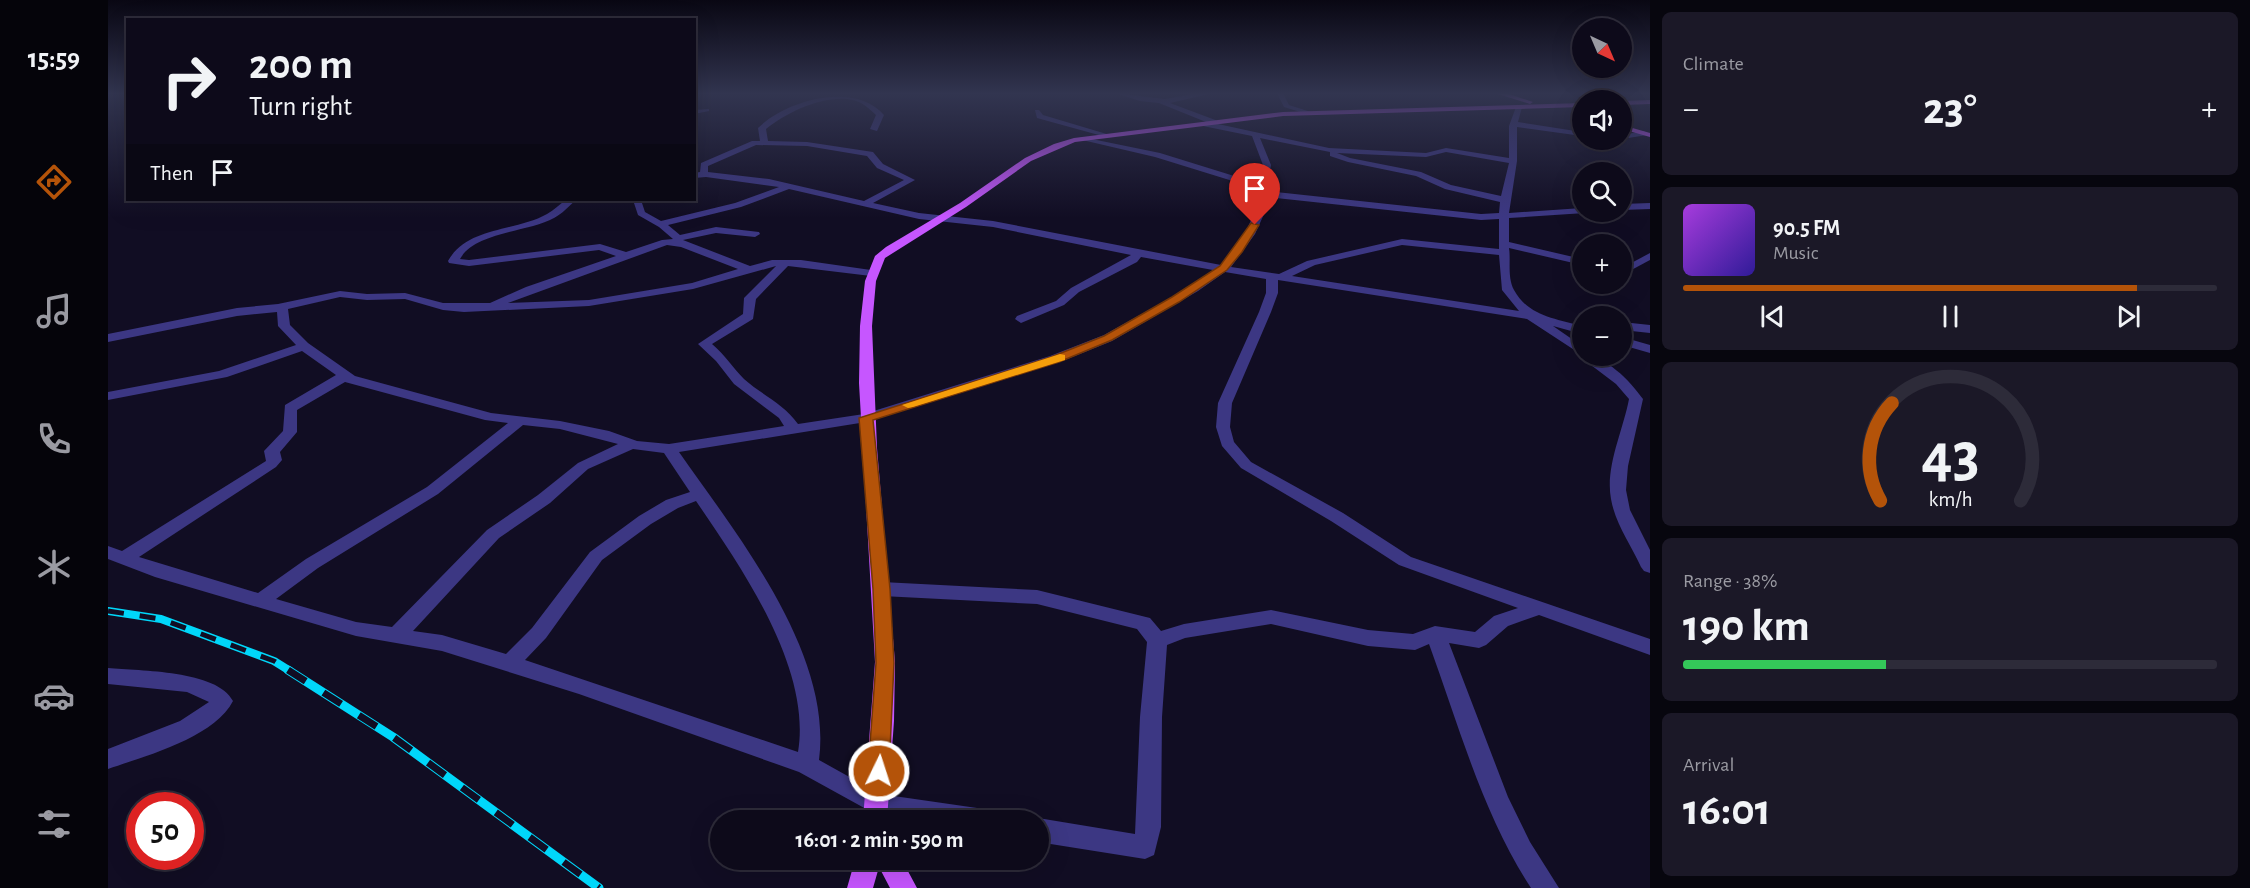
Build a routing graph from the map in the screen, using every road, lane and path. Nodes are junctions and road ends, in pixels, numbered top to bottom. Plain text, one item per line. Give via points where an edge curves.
1 (763, 134) edge
2 (1101, 134) edge
3 (1120, 134) edge
4 (1250, 134) edge
5 (1513, 134) edge
6 (1106, 136) junction
7 (1256, 136) junction
8 (1082, 139) junction
9 (764, 142) junction
10 (1329, 150) junction
11 (1512, 161) junction
12 (699, 175) edge
13 (790, 186) junction
14 (1265, 188) junction
15 (1275, 195) junction
16 (1505, 200) junction
17 (570, 201) edge
18 (638, 201) edge
19 (866, 203) junction
20 (1650, 206) edge
21 (1632, 207) edge
22 (1572, 212) edge
23 (1505, 217) junction
24 (940, 219) junction
25 (661, 225) junction
26 (755, 234) dead end
27 (677, 240) junction
28 (1505, 249) junction
29 (1140, 252) junction
30 (624, 255) junction
31 (1650, 256) edge
32 (1572, 260) edge
33 (785, 263) junction
34 (1632, 266) edge
35 (1224, 268) junction
36 (749, 269) junction
37 (871, 273) junction
38 (1277, 277) junction
39 (278, 308) junction
40 (490, 308) junction
41 (1528, 314) junction
42 (1021, 319) dead end
43 (1572, 320) edge
44 (1572, 327) edge
45 (1632, 327) edge
46 (1650, 329) edge
47 (108, 338) edge
48 (1572, 344) edge
49 (1632, 344) edge
50 (304, 346) junction
51 (1650, 349) edge
52 (1601, 366) edge
53 (345, 376) junction
54 (108, 396) edge
55 (866, 418) junction
56 (518, 422) junction
57 (794, 430) junction
58 (632, 444) junction
59 (669, 449) junction
60 (699, 494) junction
61 (116, 555) edge
62 (1650, 567) edge
63 (882, 589) junction
64 (262, 600) junction
65 (1536, 609) junction
66 (1434, 633) junction
67 (397, 635) junction
68 (1157, 640) junction
69 (1650, 647) edge
70 (509, 664) junction
71 (108, 676) edge
72 (108, 759) edge
73 (807, 765) junction
74 (873, 810) edge
75 (876, 810) edge
76 (1049, 832) edge
77 (864, 870) edge
78 (894, 870) edge
79 (860, 888) edge
80 (904, 888) edge
81 (1546, 888) edge

1 - 9 street
2 - 6 street
3 - 6 main road
4 - 7 street
5 - 11 street
6 - 8 main road
7 - 10 street
7 - 14 street via 1267,165
8 - 14 street via 1157,155
8 - 24 main road via 1035,153
9 - 12 street via 704,165
9 - 19 street via 866,153 880,166 912,180
10 - 11 street via 1426,155 1463,151
10 - 16 street via 1348,160 1418,174 1448,187
11 - 16 street
12 - 13 street
13 - 19 street
13 - 25 street
14 - 15 street
15 - 23 street
15 - 35 street via 1266,199 1250,234
16 - 23 street
17 - 30 street via 545,219 475,242 458,252 453,261 473,263 600,247
18 - 25 street via 641,213
19 - 24 street
20 - 21 street
22 - 23 street
23 - 28 street
24 - 29 street via 959,218
24 - 37 main road via 880,256
25 - 27 street
26 - 27 street via 716,230
27 - 30 street
27 - 36 street via 718,261
28 - 32 street
28 - 38 street via 1402,242 1311,263
28 - 41 street via 1508,290
29 - 35 street
29 - 42 street via 1060,303
30 - 40 street
31 - 34 street
33 - 36 street
33 - 37 street
33 - 57 street via 750,298 748,315 704,344 739,381 784,415
35 - 38 street
35 - 55 street via 1108,338 1055,359
36 - 40 street via 706,283 589,303
37 - 55 main road
38 - 41 street
38 - 65 street via 1225,403 1223,427 1233,451 1246,465 1405,561
39 - 40 street via 340,294 405,297 442,306
39 - 47 street via 237,312
39 - 50 street via 282,310 284,326
41 - 43 street
41 - 44 street
41 - 48 street
45 - 46 street
49 - 51 street
50 - 53 street
50 - 54 street via 222,374
52 - 62 street via 1636,399 1623,449 1618,491
53 - 56 street via 468,412
53 - 61 street via 290,408 290,432 272,451 272,464
55 - 57 street
55 - 63 main road
56 - 58 street via 560,425
56 - 64 street via 469,466 315,560
57 - 59 street
58 - 59 street
58 - 67 street via 583,466 493,534
59 - 60 street
60 - 70 street via 645,520 596,556 539,633
60 - 73 street via 755,581 797,662 811,732
61 - 64 street
63 - 68 street via 1038,597 1143,623
63 - 75 main road via 885,663
64 - 67 street via 356,629
65 - 66 street via 1501,621 1479,640
65 - 69 street
66 - 68 street via 1415,642 1368,638 1271,617 1184,631
66 - 81 street via 1497,799 1521,851
67 - 70 street via 442,643
68 - 76 street via 1145,847
70 - 73 street via 746,741
71 - 72 street via 189,684 222,701 181,730
73 - 74 street
77 - 79 main road
78 - 80 main road

